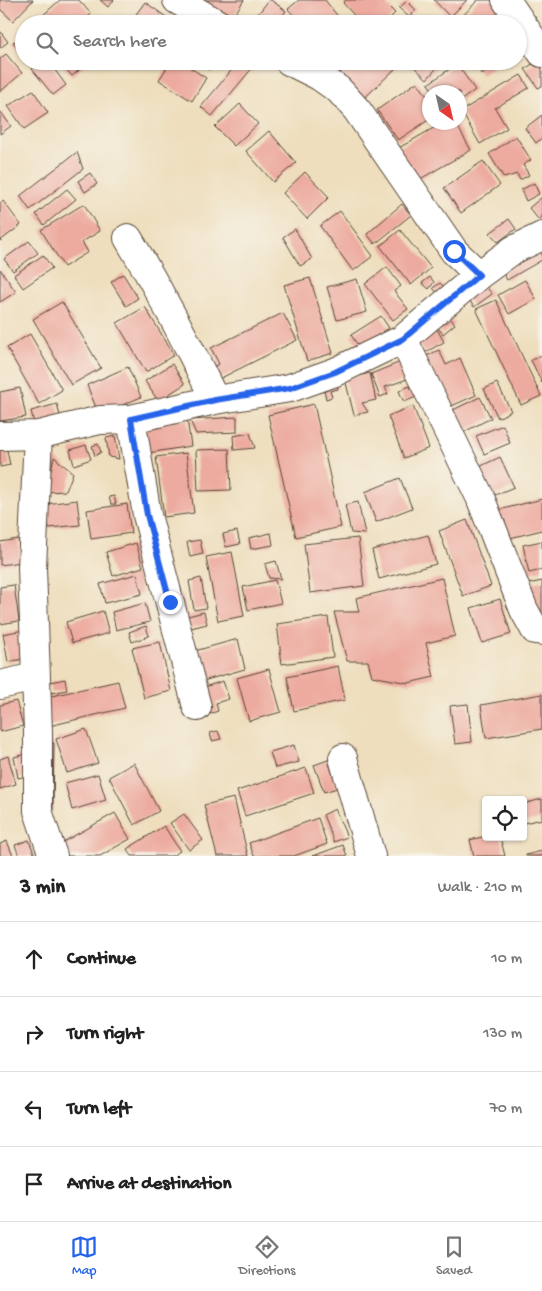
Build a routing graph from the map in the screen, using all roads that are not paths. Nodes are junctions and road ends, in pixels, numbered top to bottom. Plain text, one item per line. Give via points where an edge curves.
1 (177, 0) edge
2 (506, 0) edge
3 (203, 15) edge
4 (516, 15) edge
5 (527, 31) edge
6 (542, 53) edge
7 (306, 70) edge
8 (542, 236) edge
9 (128, 238) dead end
10 (479, 275) junction
11 (403, 339) junction
12 (215, 400) junction
13 (131, 419) junction
14 (38, 435) junction
15 (0, 436) edge
16 (542, 631) edge
17 (35, 677) junction
18 (0, 685) edge
19 (197, 707) dead end
20 (343, 758) dead end
21 (53, 856) edge
22 (371, 856) edge

1 - 3 street
2 - 4 street
5 - 6 street
7 - 10 street via 339,90 357,110 454,251
8 - 10 street via 513,250
9 - 12 street via 154,281
10 - 11 street
11 - 12 street via 335,372 290,388
11 - 16 street via 480,497 524,610 535,630
12 - 13 street
13 - 14 street via 100,420
13 - 19 street via 147,515
14 - 15 street
14 - 17 street via 32,568
17 - 18 street
17 - 21 street via 38,811
20 - 22 street

